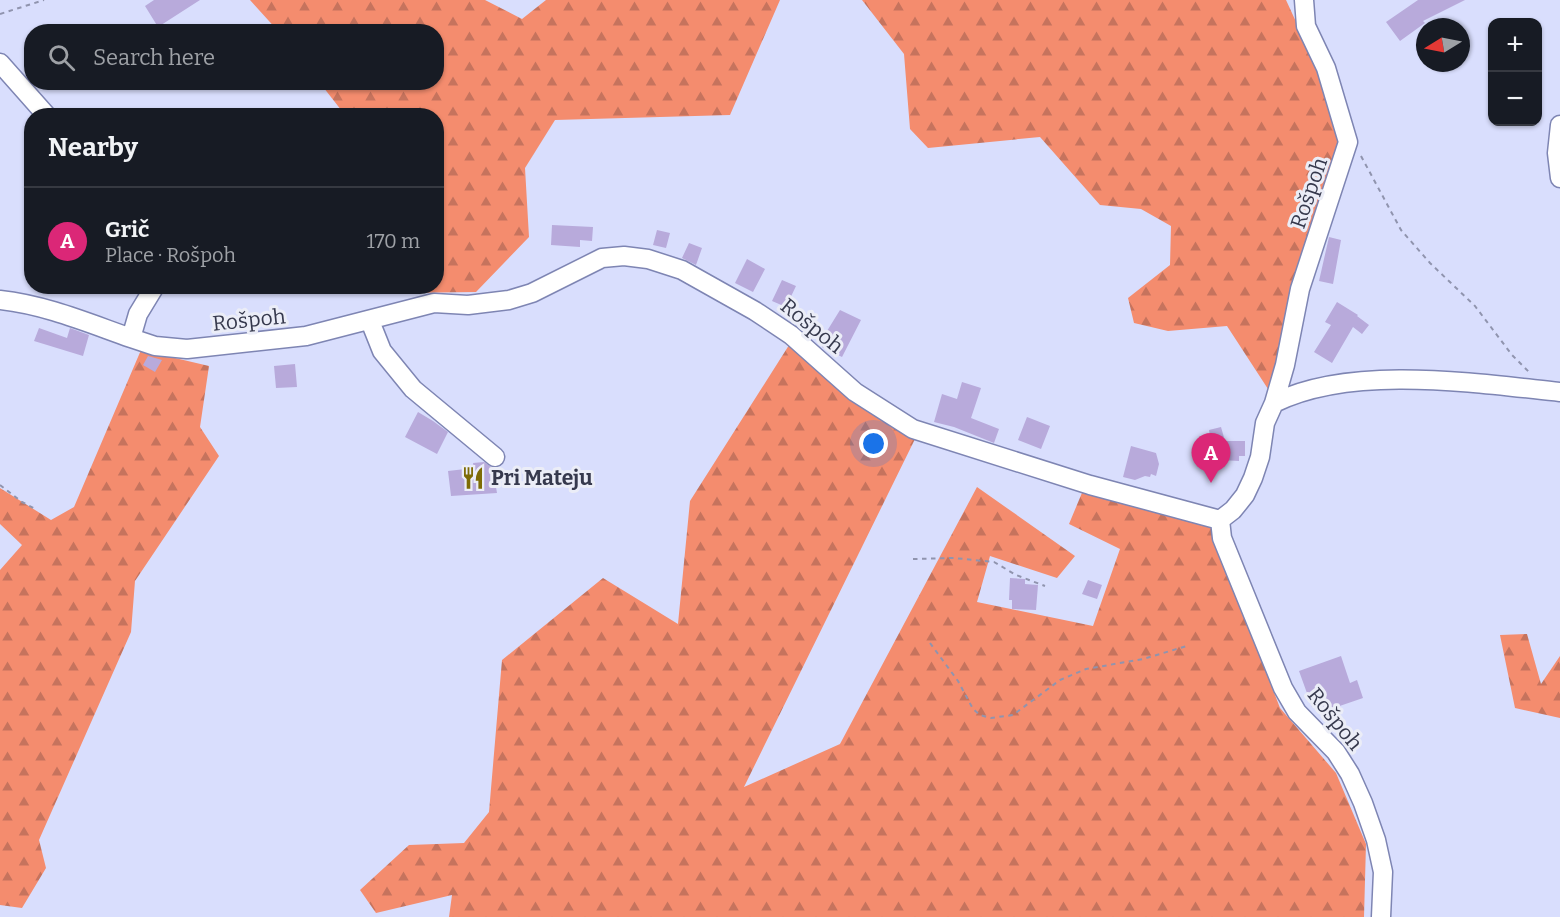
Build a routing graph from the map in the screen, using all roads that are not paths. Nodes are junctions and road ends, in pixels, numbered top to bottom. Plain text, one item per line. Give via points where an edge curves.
1 (1304, 0) edge
2 (0, 63) edge
3 (40, 108) edge
4 (1560, 125) edge
5 (1560, 177) edge
6 (150, 294) edge
7 (0, 300) edge
8 (370, 321) junction
9 (131, 338) junction
10 (1560, 392) edge
11 (1274, 403) junction
12 (495, 457) dead end
13 (1220, 520) junction
14 (1381, 917) edge

1 - 11 street, Rošpoh via 1306,26 1326,68 1348,142 1300,289
2 - 3 street
4 - 5 street
6 - 9 street via 138,314
7 - 9 street, Rošpoh via 56,311
8 - 9 street, Rošpoh via 306,336 187,349 155,346
8 - 12 street via 382,351 413,389
8 - 13 street, Rošpoh via 434,303 468,305 509,300 532,293 602,258 648,259 682,270 755,310 791,334 855,392 913,429
10 - 11 street via 1479,382 1382,381 1300,392
11 - 13 street, Rošpoh via 1245,495
13 - 14 street, Rošpoh via 1222,538 1283,688 1298,712 1336,752 1363,803 1383,872

